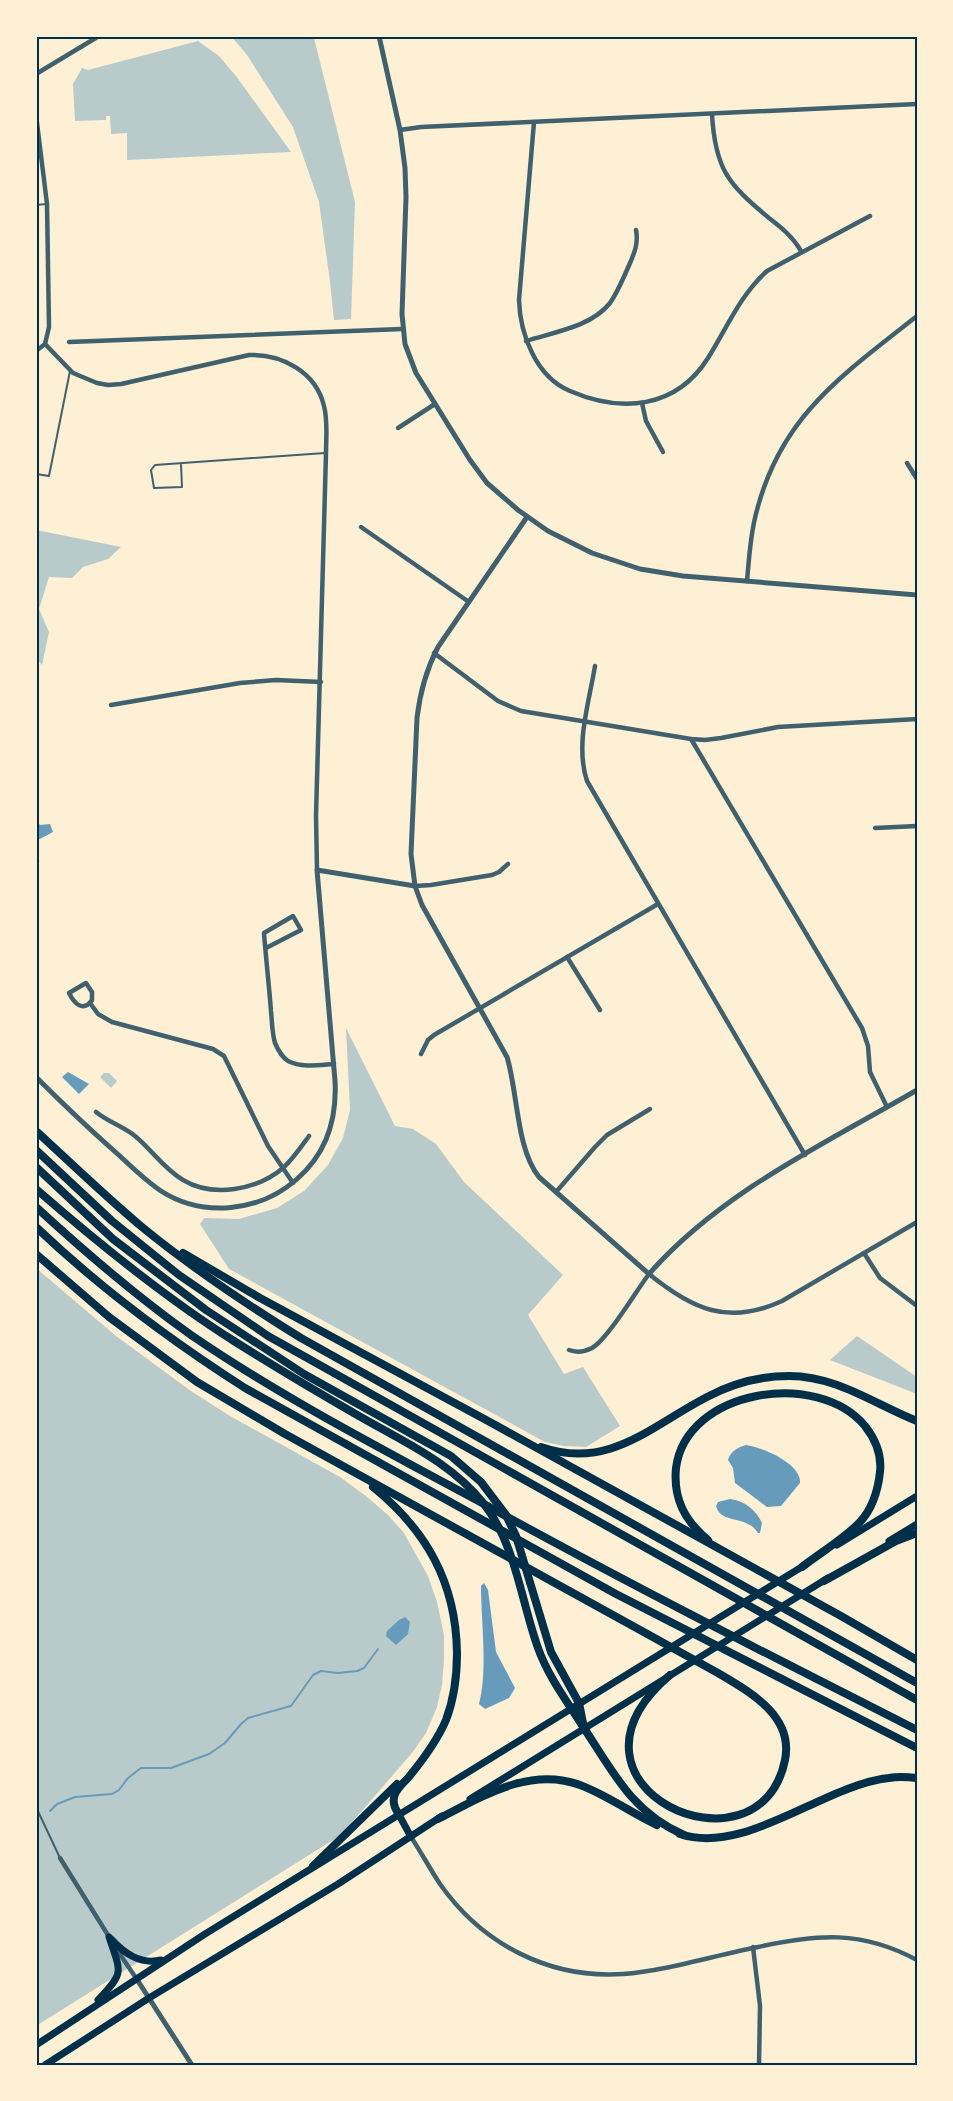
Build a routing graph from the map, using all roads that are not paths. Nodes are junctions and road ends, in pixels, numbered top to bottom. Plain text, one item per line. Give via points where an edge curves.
1 (99, 36) edge
2 (379, 36) edge
3 (36, 74) edge
4 (917, 104) edge
5 (712, 114) junction
6 (36, 115) edge
7 (534, 122) junction
8 (400, 130) junction
9 (47, 204) junction
10 (36, 205) edge
11 (870, 216) dead end
12 (636, 230) dead end
13 (801, 251) junction
14 (917, 316) edge
15 (402, 329) junction
16 (526, 341) junction
17 (69, 342) dead end
18 (45, 344) junction
19 (36, 351) edge
20 (70, 370) junction
21 (642, 403) junction
22 (435, 404) junction
23 (398, 428) dead end
24 (326, 453) junction
25 (663, 453) dead end
26 (907, 463) dead end
27 (181, 464) junction
28 (36, 474) edge
29 (917, 479) edge
30 (527, 517) junction
31 (361, 527) dead end
32 (747, 581) junction
33 (917, 595) edge
34 (469, 602) junction
35 (434, 653) junction
36 (595, 666) dead end
37 (321, 682) junction
38 (111, 705) dead end
39 (917, 720) edge
40 (586, 723) junction
41 (691, 739) junction
42 (917, 826) edge
43 (875, 828) dead end
44 (508, 864) dead end
45 (317, 870) junction
46 (416, 886) junction
47 (658, 904) junction
48 (266, 948) junction
49 (567, 957) junction
50 (90, 1003) junction
51 (481, 1008) junction
52 (600, 1010) dead end
53 (421, 1054) dead end
54 (334, 1064) junction
55 (36, 1077) edge
56 (917, 1090) edge
57 (887, 1107) junction
58 (650, 1109) dead end
59 (96, 1112) dead end
60 (36, 1131) edge
61 (309, 1136) dead end
62 (36, 1150) edge
63 (805, 1155) junction
64 (36, 1167) edge
65 (282, 1168) junction
66 (293, 1183) junction
67 (36, 1189) edge
68 (556, 1192) junction
69 (36, 1207) edge
70 (917, 1222) edge
71 (36, 1227) edge
72 (143, 1228) junction
73 (864, 1253) junction
74 (36, 1254) edge
75 (649, 1274) junction
76 (917, 1306) edge
77 (569, 1350) dead end
78 (917, 1421) edge
79 (511, 1434) junction
80 (331, 1460) junction
81 (917, 1496) edge
82 (917, 1524) edge
83 (917, 1533) edge
84 (725, 1554) junction
85 (802, 1567) junction
86 (824, 1581) junction
87 (893, 1646) junction
88 (917, 1656) edge
89 (917, 1660) edge
90 (669, 1675) junction
91 (917, 1683) edge
92 (917, 1700) edge
93 (579, 1703) junction
94 (571, 1708) junction
95 (584, 1728) junction
96 (917, 1730) edge
97 (917, 1748) edge
98 (422, 1760) junction
99 (917, 1778) edge
100 (36, 1807) edge
101 (398, 1813) junction
102 (438, 1819) junction
103 (684, 1835) junction
104 (411, 1837) junction
105 (60, 1858) joint
106 (313, 1866) junction
107 (109, 1937) junction
108 (753, 1947) junction
109 (169, 1957) junction
110 (917, 1959) edge
111 (136, 1978) junction
112 (149, 1998) junction
113 (89, 2010) junction
114 (36, 2045) edge
115 (45, 2065) edge
116 (192, 2065) edge
117 (759, 2065) edge

1 - 3 street
2 - 8 street
4 - 5 street
5 - 7 street
5 - 13 street via 715,147 724,173
6 - 9 street
7 - 8 street
7 - 16 street via 519,300
8 - 15 street via 406,197
9 - 10 lane
9 - 18 street via 49,327
11 - 13 street
12 - 16 street via 635,252 616,293 602,311 584,322
13 - 21 street via 756,280 694,375 676,389
14 - 32 street via 832,384 789,436 760,497
15 - 17 street
15 - 22 street via 410,359
16 - 21 street via 552,380 566,390 604,403
18 - 19 street
18 - 20 street
20 - 24 street via 97,383 121,384 249,355 275,357 299,370 317,388 325,409
20 - 28 lane via 48,476
21 - 25 street via 646,421
22 - 23 street
22 - 30 street via 477,471
24 - 27 lane
24 - 37 street
26 - 29 street
27 - 27 lane via 182,486 154,488 151,470 155,465
30 - 32 street via 570,543 616,562 664,574
30 - 34 street
31 - 34 street
32 - 33 street
34 - 35 street
35 - 40 street via 511,707 534,715
35 - 46 street via 417,718 411,854
36 - 40 street
37 - 38 street via 246,682
37 - 45 street
39 - 41 street via 778,727 721,738
40 - 41 street
40 - 47 street via 582,759 587,781
41 - 57 street via 862,1028 870,1072
42 - 43 street
44 - 46 street via 492,876
45 - 46 street
45 - 54 street
46 - 51 street via 428,918
47 - 49 street
47 - 63 street
48 - 48 street via 264,933 293,916 301,930
48 - 54 street via 274,1038 279,1052 294,1064
49 - 51 street
49 - 52 street
50 - 50 street via 78,1005 69,993 86,983 93,994
50 - 65 street via 112,1023 213,1049 224,1056
51 - 53 street via 434,1035
51 - 68 street via 507,1057 528,1161 538,1177
54 - 66 street via 336,1099 329,1132 316,1158
55 - 66 street via 149,1182 176,1199 204,1207 233,1207 264,1199
56 - 57 street
57 - 63 street
58 - 68 street via 608,1135
59 - 65 street via 132,1134 167,1168 197,1186 240,1188 266,1179
60 - 72 highway
61 - 65 street
62 - 92 highway via 112,1221 179,1275 268,1336
63 - 75 street via 725,1203
64 - 93 highway via 113,1239 206,1310 304,1374 466,1467 506,1515 523,1555 551,1652
65 - 66 street
67 - 94 highway via 143,1277 232,1340 458,1476 496,1521 509,1549 545,1665
68 - 75 street
69 - 96 highway via 128,1288 256,1377 623,1580
70 - 73 street
71 - 97 highway via 118,1299 244,1388 616,1594
72 - 79 highway via 260,1298
72 - 91 highway via 198,1271 301,1338
73 - 75 street via 782,1301 744,1312 694,1305
73 - 76 street via 880,1278
74 - 80 highway via 109,1317 197,1382
75 - 77 street via 599,1343 585,1351
78 - 79 highway via 840,1385 790,1376 757,1379 725,1388 609,1450 561,1452
79 - 84 highway
80 - 90 highway via 718,1673 756,1698 776,1718 786,1742 778,1784 756,1809 721,1819 694,1815 660,1801 638,1779 629,1753 632,1725 643,1701
80 - 98 highway via 372,1486 410,1521 426,1543 447,1587 457,1642 453,1697 445,1721
81 - 85 main road
82 - 86 main road
83 - 86 highway
84 - 85 highway via 690,1523 679,1501 676,1471 681,1450 709,1418 732,1404 770,1394 798,1393 843,1406 861,1421 877,1445 881,1463 875,1497 860,1522
84 - 87 highway
85 - 93 main road
86 - 90 main road
87 - 88 highway
87 - 89 highway
90 - 95 main road
93 - 94 main road
93 - 95 highway
94 - 95 highway
94 - 101 main road
95 - 102 main road
95 - 103 highway via 628,1795 657,1821
98 - 101 highway via 396,1792 394,1806
98 - 106 highway
99 - 103 highway via 889,1778 859,1785 727,1836
100 - 105 lane
101 - 104 main road
101 - 106 main road
102 - 103 highway via 498,1790 549,1779 579,1784 647,1821
102 - 104 main road
104 - 108 street via 466,1915 514,1952 549,1966 588,1974 624,1974
104 - 112 main road
105 - 107 street
106 - 109 main road
107 - 109 main road via 137,1959 152,1962
107 - 111 street
107 - 113 main road via 117,1961 117,1981
108 - 110 street via 811,1937 846,1937 889,1947
108 - 117 street via 760,2007
109 - 111 main road
111 - 112 street
111 - 113 main road
112 - 115 main road
112 - 116 street
113 - 114 main road

